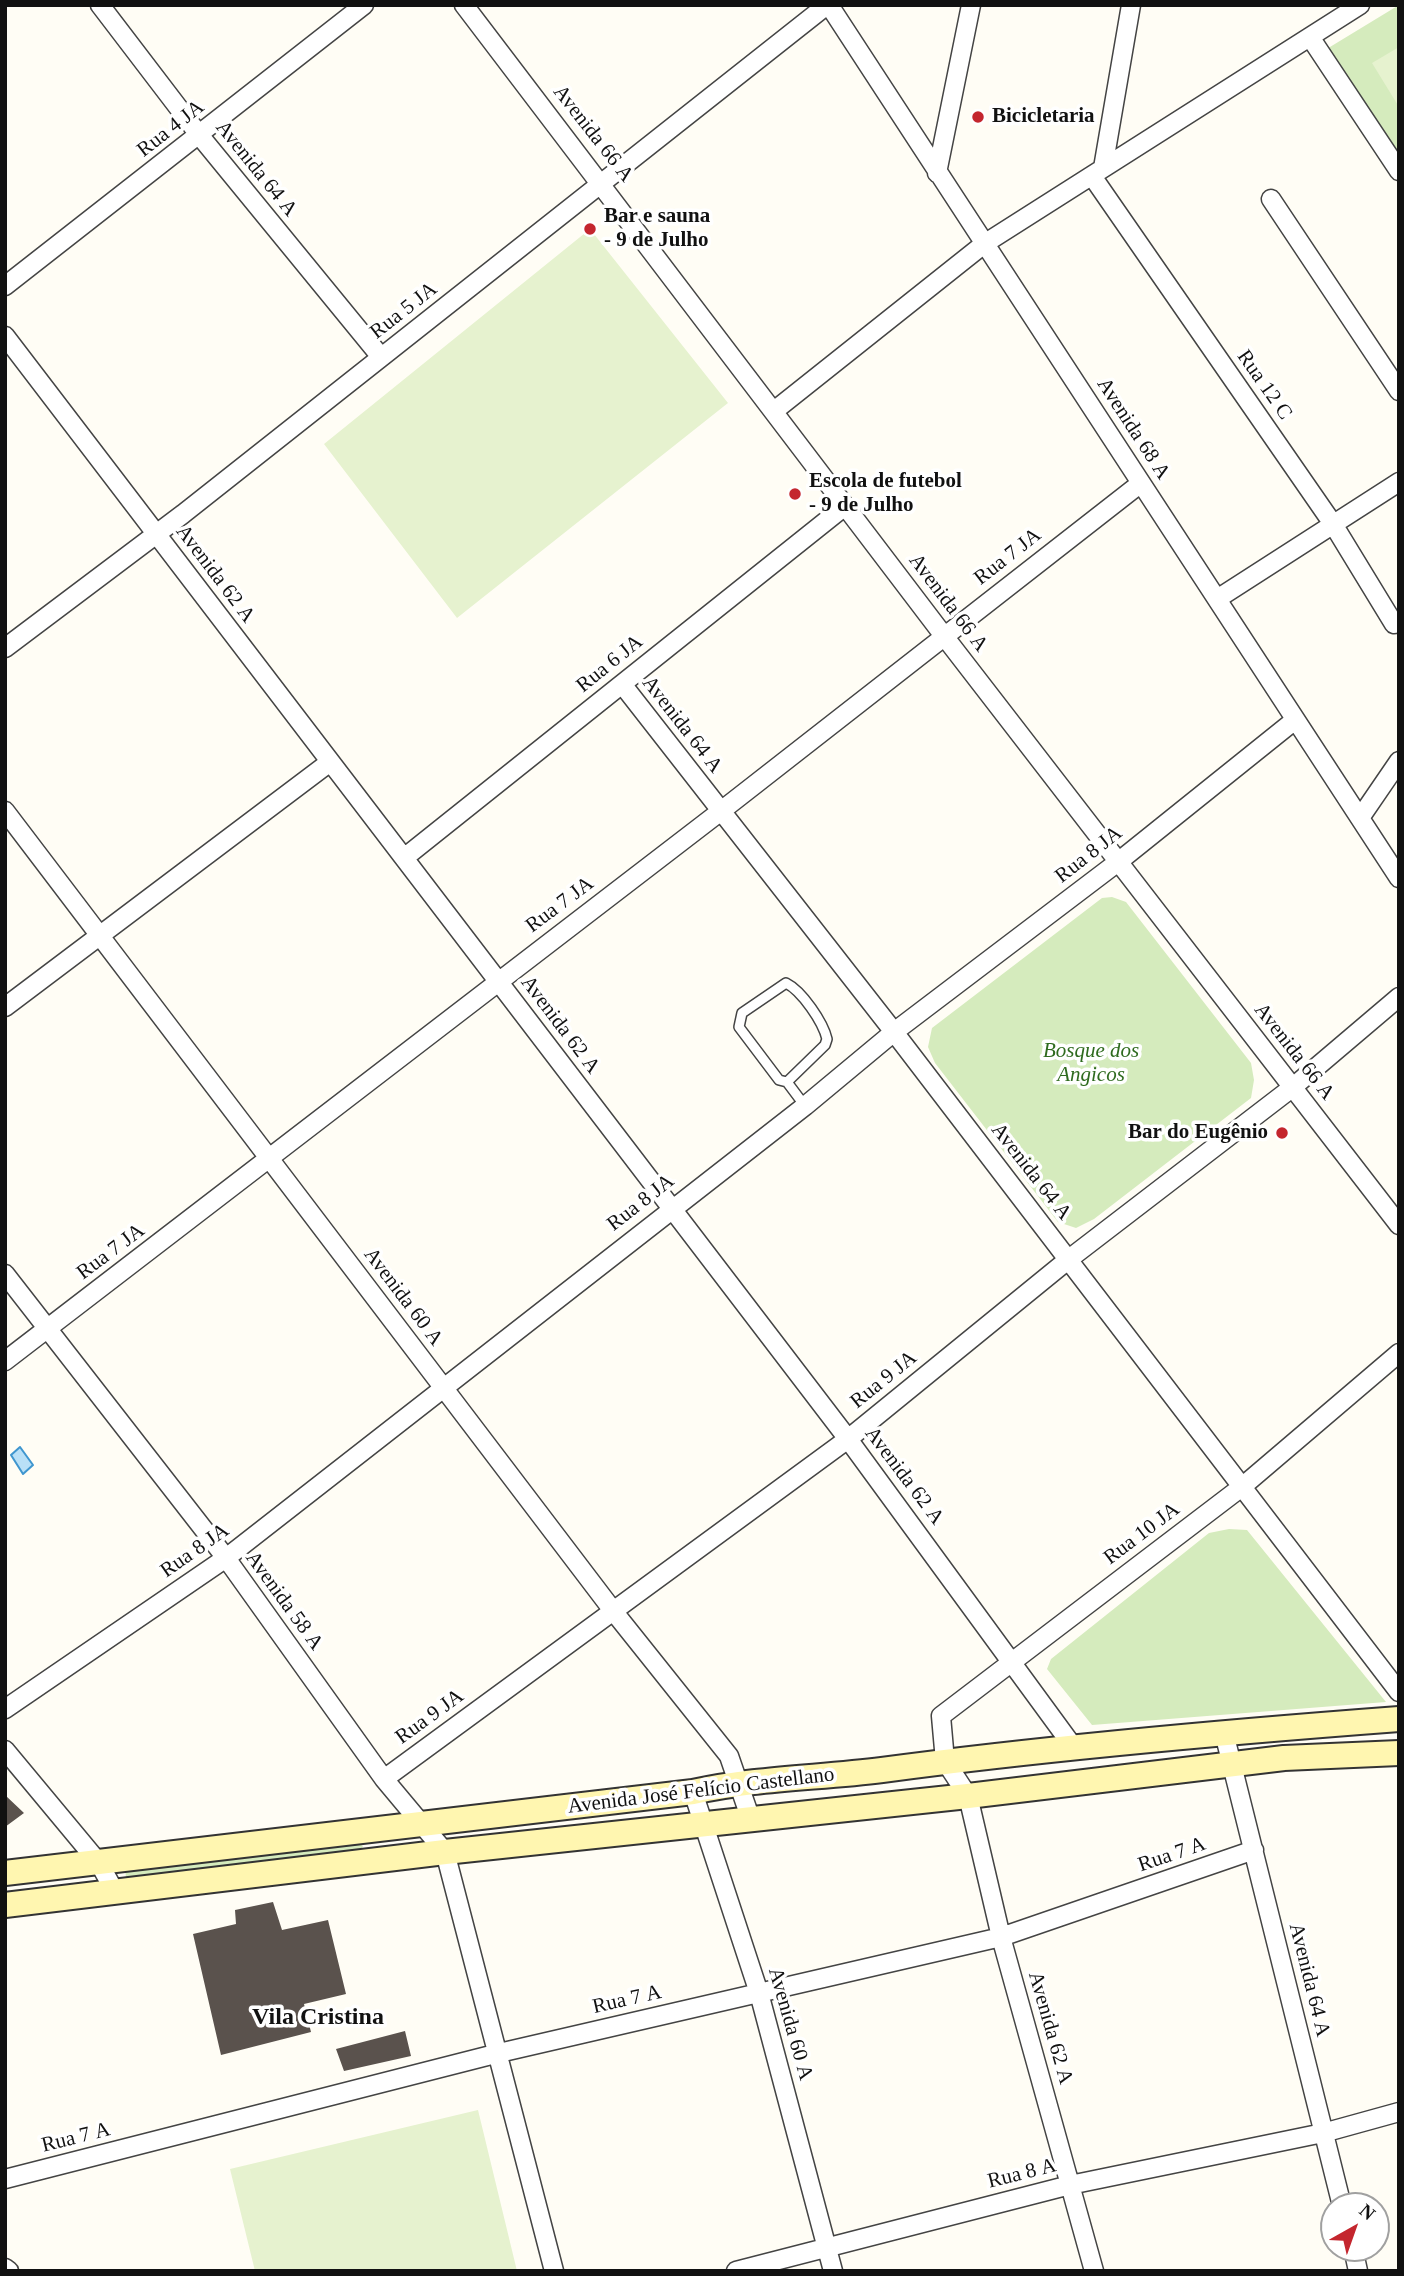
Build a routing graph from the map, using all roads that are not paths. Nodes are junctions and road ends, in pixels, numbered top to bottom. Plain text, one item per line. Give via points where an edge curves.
1 (100, 5) edge
2 (364, 5) edge
3 (464, 5) edge
4 (828, 5) edge
5 (971, 5) edge
6 (1130, 5) edge
7 (1360, 5) edge
8 (1334, 12) edge
9 (1310, 37) junction
10 (200, 136) junction
11 (1399, 171) edge
12 (1097, 172) junction
13 (937, 173) junction
14 (603, 184) junction
15 (1271, 199) dead end
16 (984, 244) junction
17 (5, 286) edge
18 (5, 336) edge
19 (381, 357) junction
20 (1399, 391) edge
21 (774, 411) junction
22 (1399, 482) edge
23 (1141, 483) junction
24 (845, 506) junction
25 (1334, 524) junction
26 (156, 534) junction
27 (1217, 599) junction
28 (1394, 624) dead end
29 (944, 635) junction
30 (5, 648) edge
31 (622, 684) junction
32 (1295, 720) junction
33 (1399, 761) edge
34 (330, 762) junction
35 (5, 811) edge
36 (721, 811) junction
37 (1360, 818) junction
38 (404, 858) junction
39 (1118, 862) junction
40 (1399, 878) edge
41 (100, 935) junction
42 (498, 981) junction
43 (1399, 997) edge
44 (5, 1007) edge
45 (894, 1032) junction
46 (787, 1082) junction
47 (1293, 1087) junction
48 (805, 1106) junction
49 (269, 1158) junction
50 (671, 1208) junction
51 (1399, 1225) edge
52 (1069, 1259) junction
53 (5, 1273) edge
54 (48, 1328) junction
55 (1399, 1353) edge
56 (5, 1361) edge
57 (444, 1388) junction
58 (848, 1439) junction
59 (1243, 1486) junction
60 (226, 1558) junction
61 (614, 1612) junction
62 (1013, 1661) junction
63 (1399, 1692) edge
64 (5, 1709) edge
65 (1399, 1719) edge
66 (1224, 1733) junction
67 (1072, 1745) junction
68 (5, 1750) edge
69 (1399, 1753) edge
70 (944, 1761) junction
71 (1232, 1764) junction
72 (384, 1779) junction
73 (740, 1782) junction
74 (693, 1792) junction
75 (968, 1796) junction
76 (750, 1817) junction
77 (420, 1824) junction
78 (705, 1825) junction
79 (1254, 1850) junction
80 (445, 1852) junction
81 (99, 1863) junction
82 (5, 1874) edge
83 (115, 1892) junction
84 (5, 1905) edge
85 (1002, 1937) junction
86 (759, 1993) junction
87 (499, 2053) junction
88 (1399, 2112) edge
89 (1323, 2133) junction
90 (5, 2179) edge
91 (1070, 2185) junction
92 (1338, 2192) edge
93 (828, 2247) junction
94 (554, 2271) edge
95 (736, 2271) edge
96 (833, 2271) edge
97 (1094, 2271) edge

1 - 10 street, Avenida 64 A
2 - 10 street, Rua 4 JA
3 - 14 street, Avenida 66 A
4 - 13 street, Avenida 68 A
4 - 14 street, Rua 5 JA
5 - 13 street
6 - 12 street
7 - 8 street
8 - 9 street
9 - 11 street
9 - 12 street
10 - 17 street, Rua 4 JA
10 - 19 street, Avenida 64 A
12 - 16 street
12 - 25 street, Rua 12 C
13 - 16 street, Avenida 68 A
14 - 19 street, Rua 5 JA
14 - 21 street, Avenida 66 A
15 - 20 street
16 - 21 street
16 - 23 street, Avenida 68 A
18 - 26 street, Avenida 62 A
19 - 26 street, Rua 5 JA
21 - 24 street, Avenida 66 A
22 - 25 street
23 - 27 street, Avenida 68 A
23 - 29 street, Rua 7 JA
24 - 29 street, Avenida 66 A
24 - 31 street, Rua 6 JA
25 - 27 street
25 - 28 street, Rua 12 C
26 - 30 street, Rua 5 JA
26 - 34 street, Avenida 62 A
27 - 32 street, Avenida 68 A
29 - 36 street, Rua 7 JA
29 - 39 street, Avenida 66 A
31 - 36 street, Avenida 64 A
31 - 38 street, Rua 6 JA
32 - 37 street, Avenida 68 A
32 - 39 street, Rua 8 JA
33 - 37 street
34 - 38 street, Avenida 62 A
34 - 41 street
35 - 41 street, Avenida 60 A
36 - 42 street, Rua 7 JA
36 - 45 street, Avenida 64 A
37 - 40 street, Avenida 68 A
38 - 42 street, Avenida 62 A
39 - 45 street, Rua 8 JA
39 - 47 street, Avenida 66 A
41 - 44 street
41 - 49 street, Avenida 60 A
42 - 49 street, Rua 7 JA
42 - 50 street, Avenida 62 A
43 - 47 street, Rua 9 JA
45 - 48 street, Rua 8 JA
45 - 52 street, Avenida 64 A
46 - 46 lane via 779,1080 739,1027 738,1019 786,983 825,1030 827,1039
46 - 48 lane
47 - 51 street, Avenida 66 A
47 - 52 street, Rua 9 JA
48 - 50 street, Rua 8 JA
49 - 54 street, Rua 7 JA
49 - 57 street, Avenida 60 A
50 - 57 street, Rua 8 JA
50 - 58 street, Avenida 62 A
52 - 58 street, Rua 9 JA
52 - 59 street, Avenida 64 A
53 - 54 street, Avenida 58 A
54 - 56 street, Rua 7 JA
54 - 60 street, Avenida 58 A
55 - 59 street, Rua 10 JA
57 - 60 street, Rua 8 JA
57 - 61 street, Avenida 60 A
58 - 61 street, Rua 9 JA
58 - 62 street, Avenida 62 A
59 - 62 street, Rua 10 JA
59 - 63 street, Avenida 64 A
60 - 64 street, Rua 8 JA
60 - 72 street, Avenida 58 A
61 - 72 street, Rua 9 JA
61 - 73 street, Avenida 60 A via 729,1756
62 - 67 street, Avenida 62 A
62 - 70 street, Rua 10 JA via 941,1716
65 - 66 main road, Avenida José Felício Castellano
66 - 67 main road, Avenida José Felício Castellano
66 - 71 street, Avenida 64 A
67 - 70 main road, Avenida José Felício Castellano
68 - 81 street
69 - 71 main road, Avenida José Felício Castellano
70 - 73 main road, Avenida José Felício Castellano
70 - 75 street
71 - 75 main road, Avenida José Felício Castellano
71 - 79 street, Avenida 64 A
72 - 77 street, Avenida 58 A
73 - 74 main road, Avenida José Felício Castellano
73 - 76 street, Avenida 60 A
74 - 77 main road, Avenida José Felício Castellano
74 - 78 street, Avenida 60 A
75 - 76 main road, Avenida José Felício Castellano
75 - 85 street, Avenida 62 A
76 - 78 main road, Avenida José Felício Castellano
77 - 80 street, Avenida 58 A
77 - 81 main road, Avenida José Felício Castellano
78 - 80 main road, Avenida José Felício Castellano
78 - 86 street, Avenida 60 A
79 - 85 street, Rua 7 A
79 - 89 street, Avenida 64 A
80 - 83 main road, Avenida José Felício Castellano
80 - 87 street
81 - 82 main road, Avenida José Felício Castellano
81 - 83 street
83 - 84 main road, Avenida José Felício Castellano
85 - 86 street, Rua 7 A
85 - 91 street, Avenida 62 A
86 - 87 street, Rua 7 A
86 - 93 street, Avenida 60 A
87 - 90 street, Rua 7 A
87 - 94 street
88 - 89 street, Rua 8 A
89 - 91 street, Rua 8 A
89 - 92 street, Avenida 64 A
91 - 93 street, Rua 8 A
91 - 97 street, Avenida 62 A
93 - 95 street, Rua 8 A
93 - 96 street, Avenida 60 A

